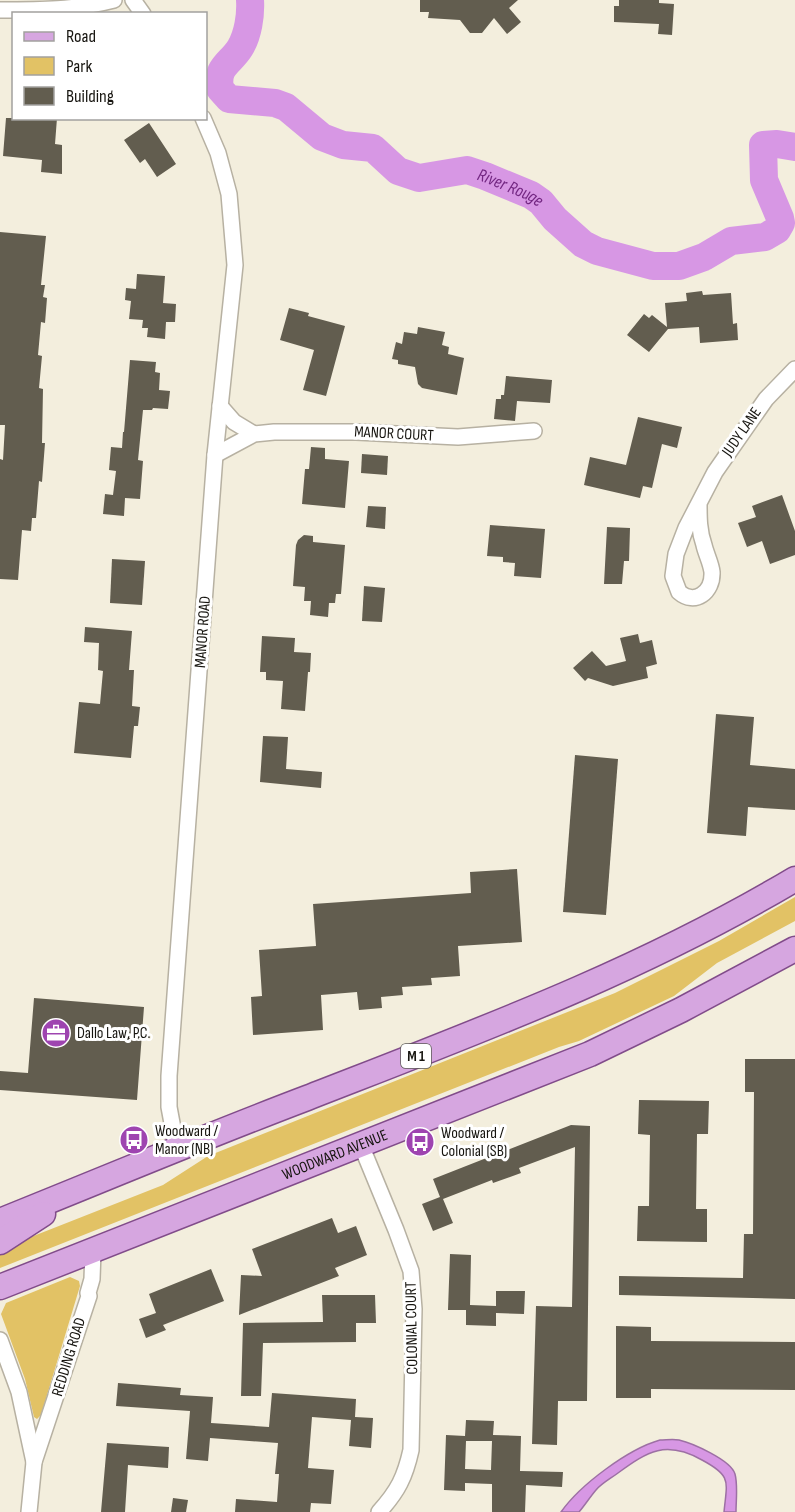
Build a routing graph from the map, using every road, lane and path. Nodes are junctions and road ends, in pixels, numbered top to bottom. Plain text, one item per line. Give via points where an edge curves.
1 (114, 0) edge
2 (0, 10) edge
3 (203, 120) edge
4 (795, 369) edge
5 (220, 406) junction
6 (534, 431) dead end
7 (254, 434) junction
8 (215, 455) junction
9 (699, 503) junction
10 (795, 879) edge
11 (795, 949) edge
12 (361, 1145) junction
13 (177, 1150) junction
14 (74, 1192) junction
15 (0, 1221) edge
16 (0, 1242) edge
17 (93, 1251) junction
18 (0, 1287) edge
19 (0, 1340) edge
20 (34, 1462) junction
21 (29, 1512) edge
22 (379, 1512) edge

1 - 2 street via 61,10
3 - 5 street, MANOR ROAD via 224,171 235,243
4 - 9 street, JUDY LANE via 766,399 715,472
5 - 7 street via 234,422
5 - 8 street, MANOR ROAD
6 - 7 street, MANOR COURT via 458,437 356,432
7 - 8 street, MANOR COURT
8 - 13 street, MANOR ROAD via 169,1076 169,1107
9 - 9 street, JUDY LANE via 700,534 712,574 703,594 690,598 676,585 674,565 680,542
10 - 13 main road, M 1 via 675,945 554,1001
11 - 12 main road, WOODWARD AVENUE via 590,1054
12 - 17 main road, WOODWARD AVENUE
12 - 22 street, COLONIAL COURT via 408,1260 414,1289 411,1450 401,1484
13 - 14 main road, M 1
14 - 15 main road, M 1
14 - 16 main road
17 - 18 main road, WOODWARD AVENUE
17 - 20 street, REDDING ROAD via 89,1296
19 - 20 street, REDDING ROAD via 19,1392
20 - 21 street, REDDING ROAD

